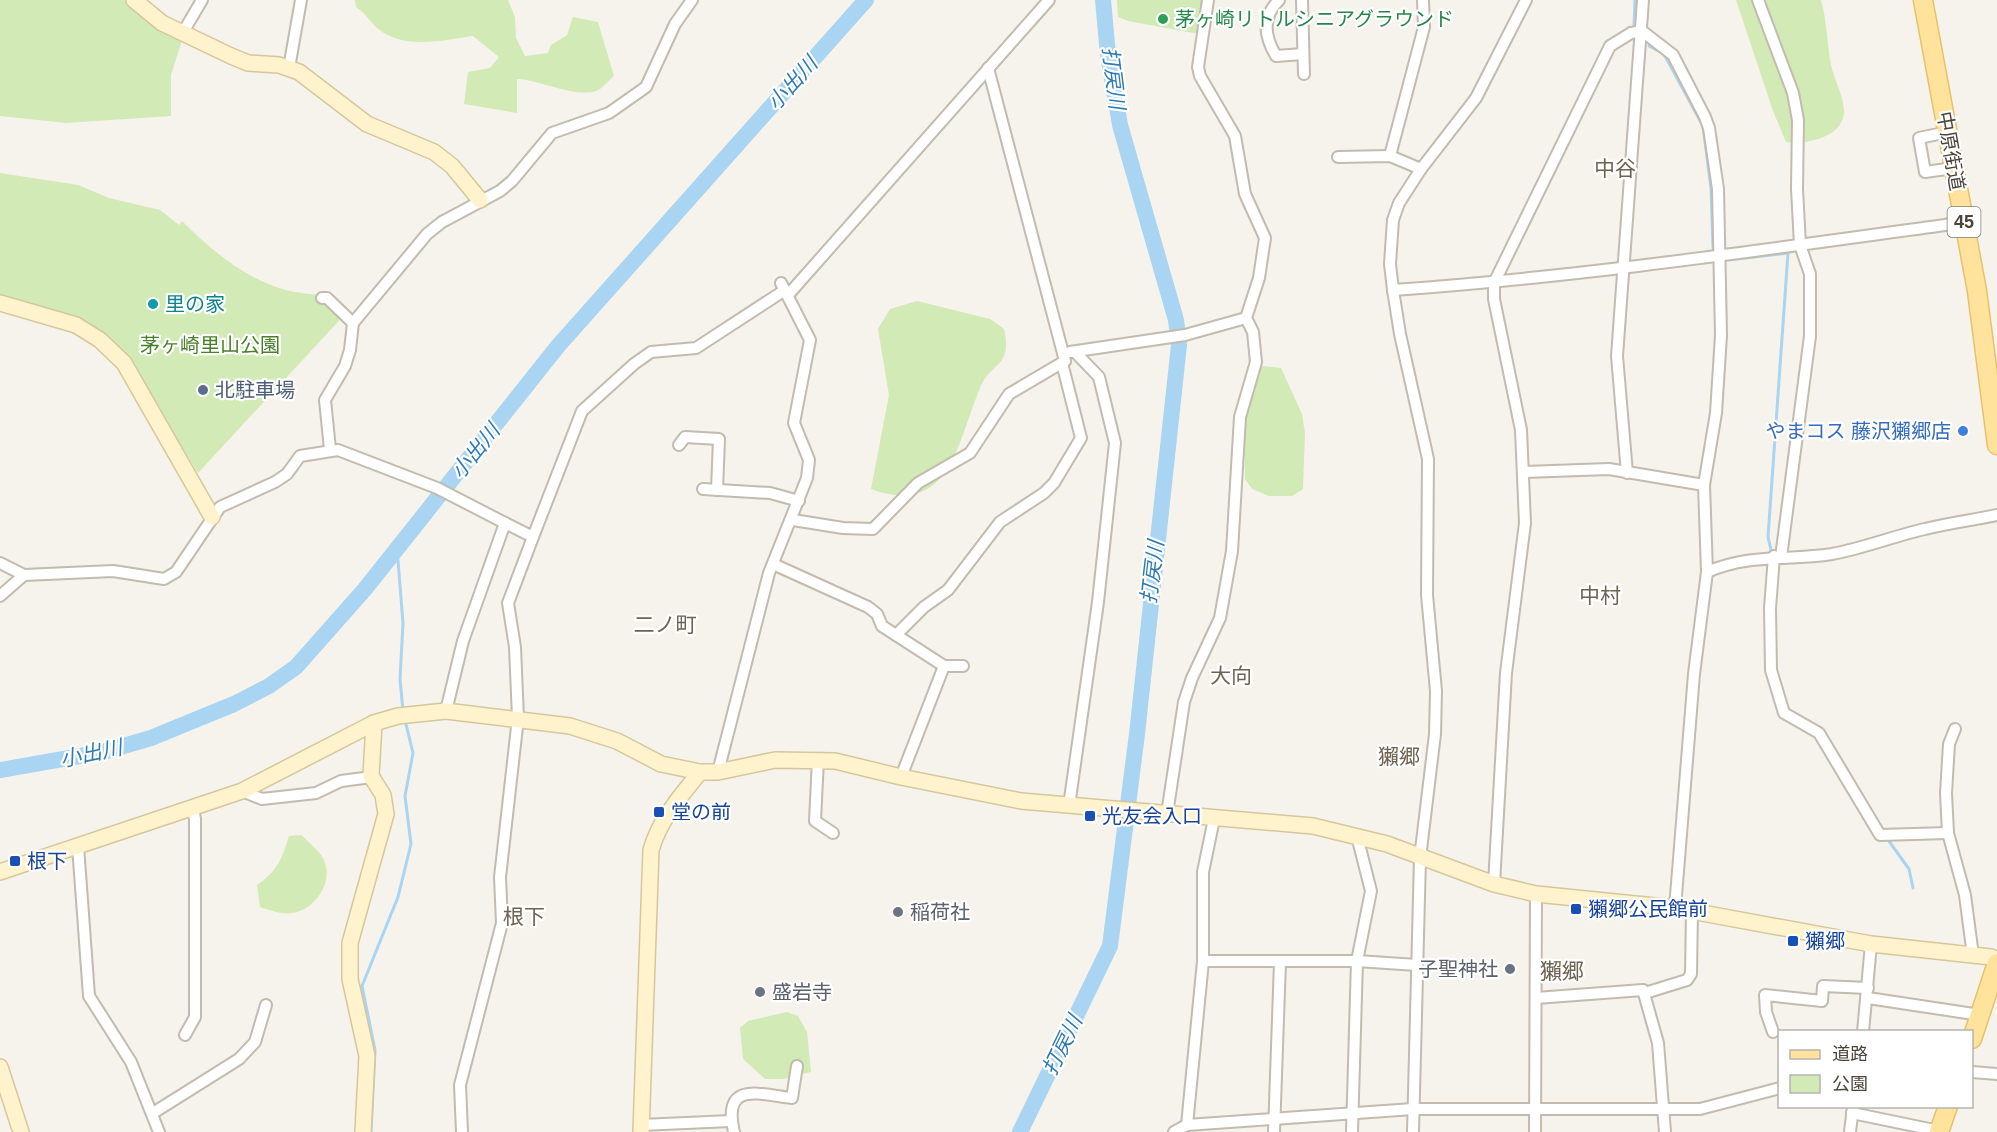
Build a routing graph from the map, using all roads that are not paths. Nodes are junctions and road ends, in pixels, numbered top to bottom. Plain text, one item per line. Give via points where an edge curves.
1 (134, 0) edge
2 (202, 0) edge
3 (301, 0) edge
4 (692, 0) edge
5 (1048, 0) edge
6 (1209, 0) edge
7 (1279, 0) edge
8 (1302, 0) edge
9 (1423, 0) edge
10 (1526, 0) edge
11 (1643, 0) edge
12 (1758, 0) edge
13 (1923, 0) edge
14 (1642, 31) junction
15 (182, 34) junction
16 (1303, 54) junction
17 (289, 68) junction
18 (988, 69) junction
19 (1304, 74) dead end
20 (1948, 132) junction
21 (1390, 156) junction
22 (1338, 157) dead end
23 (1954, 168) junction
24 (1421, 169) junction
25 (480, 200) junction
26 (1963, 220) junction
27 (1800, 245) junction
28 (1719, 256) junction
29 (1622, 266) junction
30 (1494, 283) junction
31 (785, 289) junction
32 (1393, 290) junction
33 (322, 298) dead end
34 (0, 303) edge
35 (1246, 318) junction
36 (353, 323) junction
37 (1067, 356) junction
38 (679, 445) dead end
39 (1997, 445) edge
40 (330, 449) junction
41 (1523, 472) junction
42 (1627, 473) junction
43 (1704, 485) junction
44 (703, 489) dead end
45 (717, 490) junction
46 (799, 501) junction
47 (1997, 515) edge
48 (212, 517) junction
49 (793, 520) junction
50 (505, 523) junction
51 (533, 537) junction
52 (1778, 556) junction
53 (0, 563) edge
54 (773, 564) junction
55 (1707, 572) junction
56 (24, 575) junction
57 (0, 596) edge
58 (896, 635) junction
59 (944, 666) junction
60 (963, 666) dead end
61 (446, 711) junction
62 (518, 717) junction
63 (374, 723) junction
64 (1955, 729) dead end
65 (818, 759) junction
66 (700, 772) junction
67 (718, 772) junction
68 (372, 777) junction
69 (901, 777) junction
70 (242, 790) junction
71 (1069, 806) junction
72 (193, 808) junction
73 (1167, 814) junction
74 (1214, 819) junction
75 (833, 833) dead end
76 (1948, 833) junction
77 (1357, 836) junction
78 (78, 846) junction
79 (1420, 858) junction
80 (0, 872) edge
81 (1494, 884) junction
82 (1536, 894) junction
83 (1675, 908) junction
84 (1692, 911) junction
85 (1871, 944) junction
86 (1973, 956) junction
87 (1203, 961) junction
88 (1997, 961) edge
89 (1280, 962) junction
90 (1357, 962) junction
91 (1417, 965) junction
92 (1645, 993) junction
93 (1868, 993) junction
94 (1536, 999) junction
95 (266, 1005) dead end
96 (1980, 1015) junction
97 (1863, 1030) edge
98 (1773, 1032) dead end
99 (1973, 1034) edge
100 (185, 1035) dead end
101 (797, 1066) dead end
102 (0, 1067) edge
103 (1973, 1072) edge
104 (1997, 1074) edge
105 (1778, 1089) edge
106 (1534, 1108) junction
107 (1948, 1108) edge
108 (1413, 1109) junction
109 (1663, 1109) junction
110 (1852, 1110) edge
111 (153, 1113) junction
112 (1353, 1113) junction
113 (1274, 1119) junction
114 (1187, 1125) junction
115 (732, 1126) edge
116 (641, 1129) edge
117 (21, 1132) edge
118 (159, 1132) edge
119 (363, 1132) edge
120 (462, 1132) edge
121 (1174, 1132) edge
122 (1274, 1132) edge
123 (1352, 1132) edge
124 (1413, 1132) edge
125 (1535, 1132) edge
126 (1665, 1132) edge
127 (1850, 1132) edge
128 (1939, 1132) edge

1 - 15 street via 162,24
2 - 15 street
3 - 17 street
4 - 25 street via 675,24 646,87 609,113 552,134 512,181
5 - 18 street
6 - 35 street via 1198,67 1200,76 1235,136 1245,194 1265,238 1259,278
7 - 16 street via 1270,10 1267,41 1276,56
8 - 16 street
9 - 21 street via 1424,27
10 - 24 street via 1476,98
11 - 14 street
12 - 27 street via 1793,93 1798,120
13 - 20 main road, 中原街道 / 45
14 - 28 street via 1673,55 1709,128 1718,189
14 - 29 street
14 - 30 street via 1610,46
15 - 17 street via 248,63
16 - 19 street
17 - 25 street via 313,81 367,124 434,152 452,166
18 - 31 street
18 - 37 street
20 - 23 main road, 中原街道 / 45
20 - 23 street via 1919,138 1925,172
21 - 22 street
21 - 24 street
23 - 26 main road, 中原街道 / 45
24 - 32 street via 1393,220
25 - 36 street via 427,234
26 - 27 street
26 - 39 main road, 中原街道 / 45 via 1977,291
27 - 28 street
27 - 52 street via 1810,274 1810,336
28 - 29 street
28 - 43 street via 1721,334 1716,413
29 - 30 street
29 - 42 street via 1617,356
30 - 32 street
30 - 41 street via 1521,430
31 - 46 street via 810,340 794,423 809,460
31 - 51 street via 696,348 651,352 582,411
32 - 79 street via 1428,459 1427,595 1436,691 1435,734
33 - 36 street via 333,303
34 - 48 street via 76,326 95,336 124,363
35 - 37 street via 1185,335
35 - 73 street via 1253,332 1256,362 1240,417 1233,551 1220,618 1184,702
36 - 40 street via 345,366 325,400
37 - 49 street via 1009,394 970,453 918,483 873,529
37 - 58 street via 1081,438 1054,483 1000,522 948,590
37 - 71 street via 1099,377 1115,443 1098,602
38 - 45 street via 686,437 719,439
40 - 48 street via 300,456 281,478 220,507
40 - 50 street via 437,488
41 - 42 street via 1609,469
41 - 81 street via 1525,523 1506,673
42 - 43 street
43 - 55 street
44 - 45 street
45 - 46 street via 770,492
46 - 49 street
47 - 52 street via 1924,529 1832,554
48 - 56 street via 176,572 164,579 113,571
49 - 54 street
50 - 51 street
50 - 61 street via 463,641
51 - 62 street via 508,603 515,647
52 - 55 street via 1723,564
52 - 76 street via 1770,608 1771,670 1784,713 1819,733 1880,835
53 - 56 street
54 - 58 street via 868,607 877,614 882,626
54 - 67 street
55 - 83 street via 1694,674
56 - 57 street
58 - 59 street
59 - 60 street
59 - 69 street
61 - 62 street
61 - 63 street
62 - 66 street via 593,732 661,764
62 - 120 street via 500,877 502,923 460,1085
63 - 68 street
63 - 70 street
64 - 76 street via 1949,744
65 - 67 street via 775,760
65 - 69 street
65 - 75 street via 814,821
66 - 67 street
66 - 116 street via 657,830 651,850
68 - 70 street via 341,781 316,793 262,799
68 - 119 street via 383,795 386,814 353,922 349,952 350,978 367,1056
69 - 71 street via 970,792
70 - 72 street
71 - 73 street
72 - 78 street
72 - 100 street via 195,1017
73 - 74 street
74 - 77 street via 1313,826
74 - 87 street via 1203,872
76 - 86 street via 1965,896
77 - 79 street
77 - 90 street via 1371,891
78 - 80 street
78 - 111 street via 89,996 131,1062
79 - 81 street
79 - 91 street
81 - 82 street
82 - 83 street
82 - 94 street
83 - 84 street
84 - 85 street
84 - 92 street via 1691,974 1687,980
85 - 86 street
85 - 93 street
86 - 88 street
87 - 89 street
87 - 114 street
88 - 96 main road
89 - 90 street
89 - 113 street
90 - 91 street
90 - 112 street
91 - 108 street
92 - 94 street via 1643,990
92 - 109 street via 1658,1043
93 - 96 street
93 - 97 street
93 - 98 street via 1823,986 1822,1002 1765,995
94 - 106 street
95 - 111 street via 255,1042 239,1059
96 - 99 main road
101 - 115 street via 792,1098 747,1092 740,1095 730,1107
102 - 117 street
103 - 104 street
105 - 109 street via 1700,1109
106 - 108 street
106 - 109 street
106 - 125 street
107 - 128 main road
108 - 112 street
108 - 124 street
109 - 126 street
110 - 127 street
110 - 128 street
111 - 118 street
112 - 113 street
112 - 123 street
113 - 114 street
113 - 122 street
114 - 121 street
115 - 116 street

